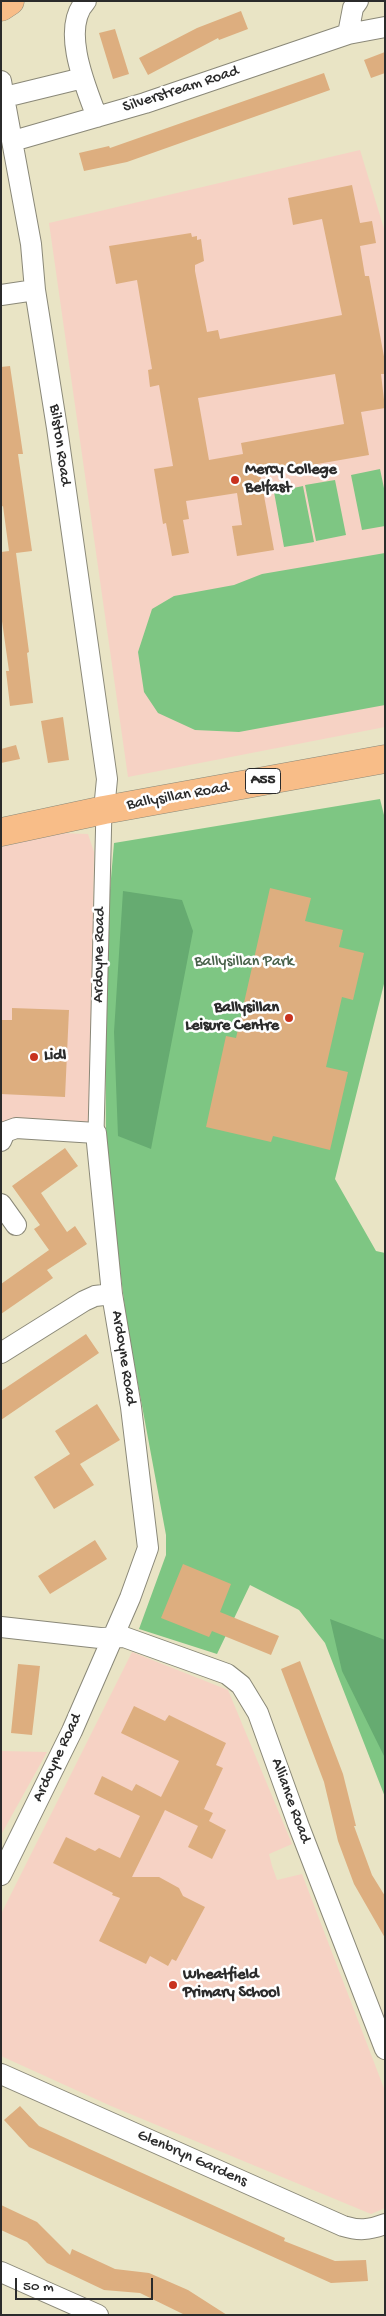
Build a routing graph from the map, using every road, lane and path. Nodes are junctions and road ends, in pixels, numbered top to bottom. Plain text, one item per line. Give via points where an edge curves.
1 (10, 1) edge
2 (86, 1) edge
3 (358, 1) edge
4 (1, 7) edge
5 (385, 27) edge
6 (348, 34) junction
7 (83, 78) junction
8 (3, 89) edge
9 (97, 117) junction
10 (13, 142) junction
11 (36, 290) junction
12 (1, 296) edge
13 (385, 759) edge
14 (104, 810) junction
15 (1, 832) edge
16 (96, 1132) junction
17 (1, 1141) edge
18 (1, 1204) edge
19 (16, 1225) dead end
20 (112, 1294) junction
21 (1, 1353) edge
22 (1, 1627) edge
23 (112, 1637) junction
24 (1, 1875) edge
25 (385, 2049) edge
26 (1, 2074) edge
27 (385, 2224) edge
28 (1, 2272) edge
29 (98, 2315) edge

1 - 4 main road
2 - 7 street via 76,17 79,67
3 - 6 street via 353,8
5 - 6 street, Silverstream Road
6 - 9 street, Silverstream Road
7 - 8 street
7 - 9 street
8 - 10 street, Bilston Road
9 - 10 street, Silverstream Road
10 - 11 street, Bilston Road
11 - 12 street
11 - 14 street, Bilston Road via 107,779
13 - 14 main road, Ballysillan Road / A55
14 - 15 main road, Ballysillan Road / A55
14 - 16 street, Ardoyne Road
16 - 17 street via 16,1128 5,1132
16 - 20 street, Ardoyne Road
18 - 19 street
20 - 21 street via 84,1301
20 - 23 street, Ardoyne Road via 131,1407 148,1548
22 - 23 street, Alliance Road
23 - 24 street, Ardoyne Road via 72,1731
23 - 25 street, Alliance Road via 124,1637 227,1674 241,1684 258,1713
26 - 27 street, Glenbryn Gardens via 343,2226 358,2231
28 - 29 street

